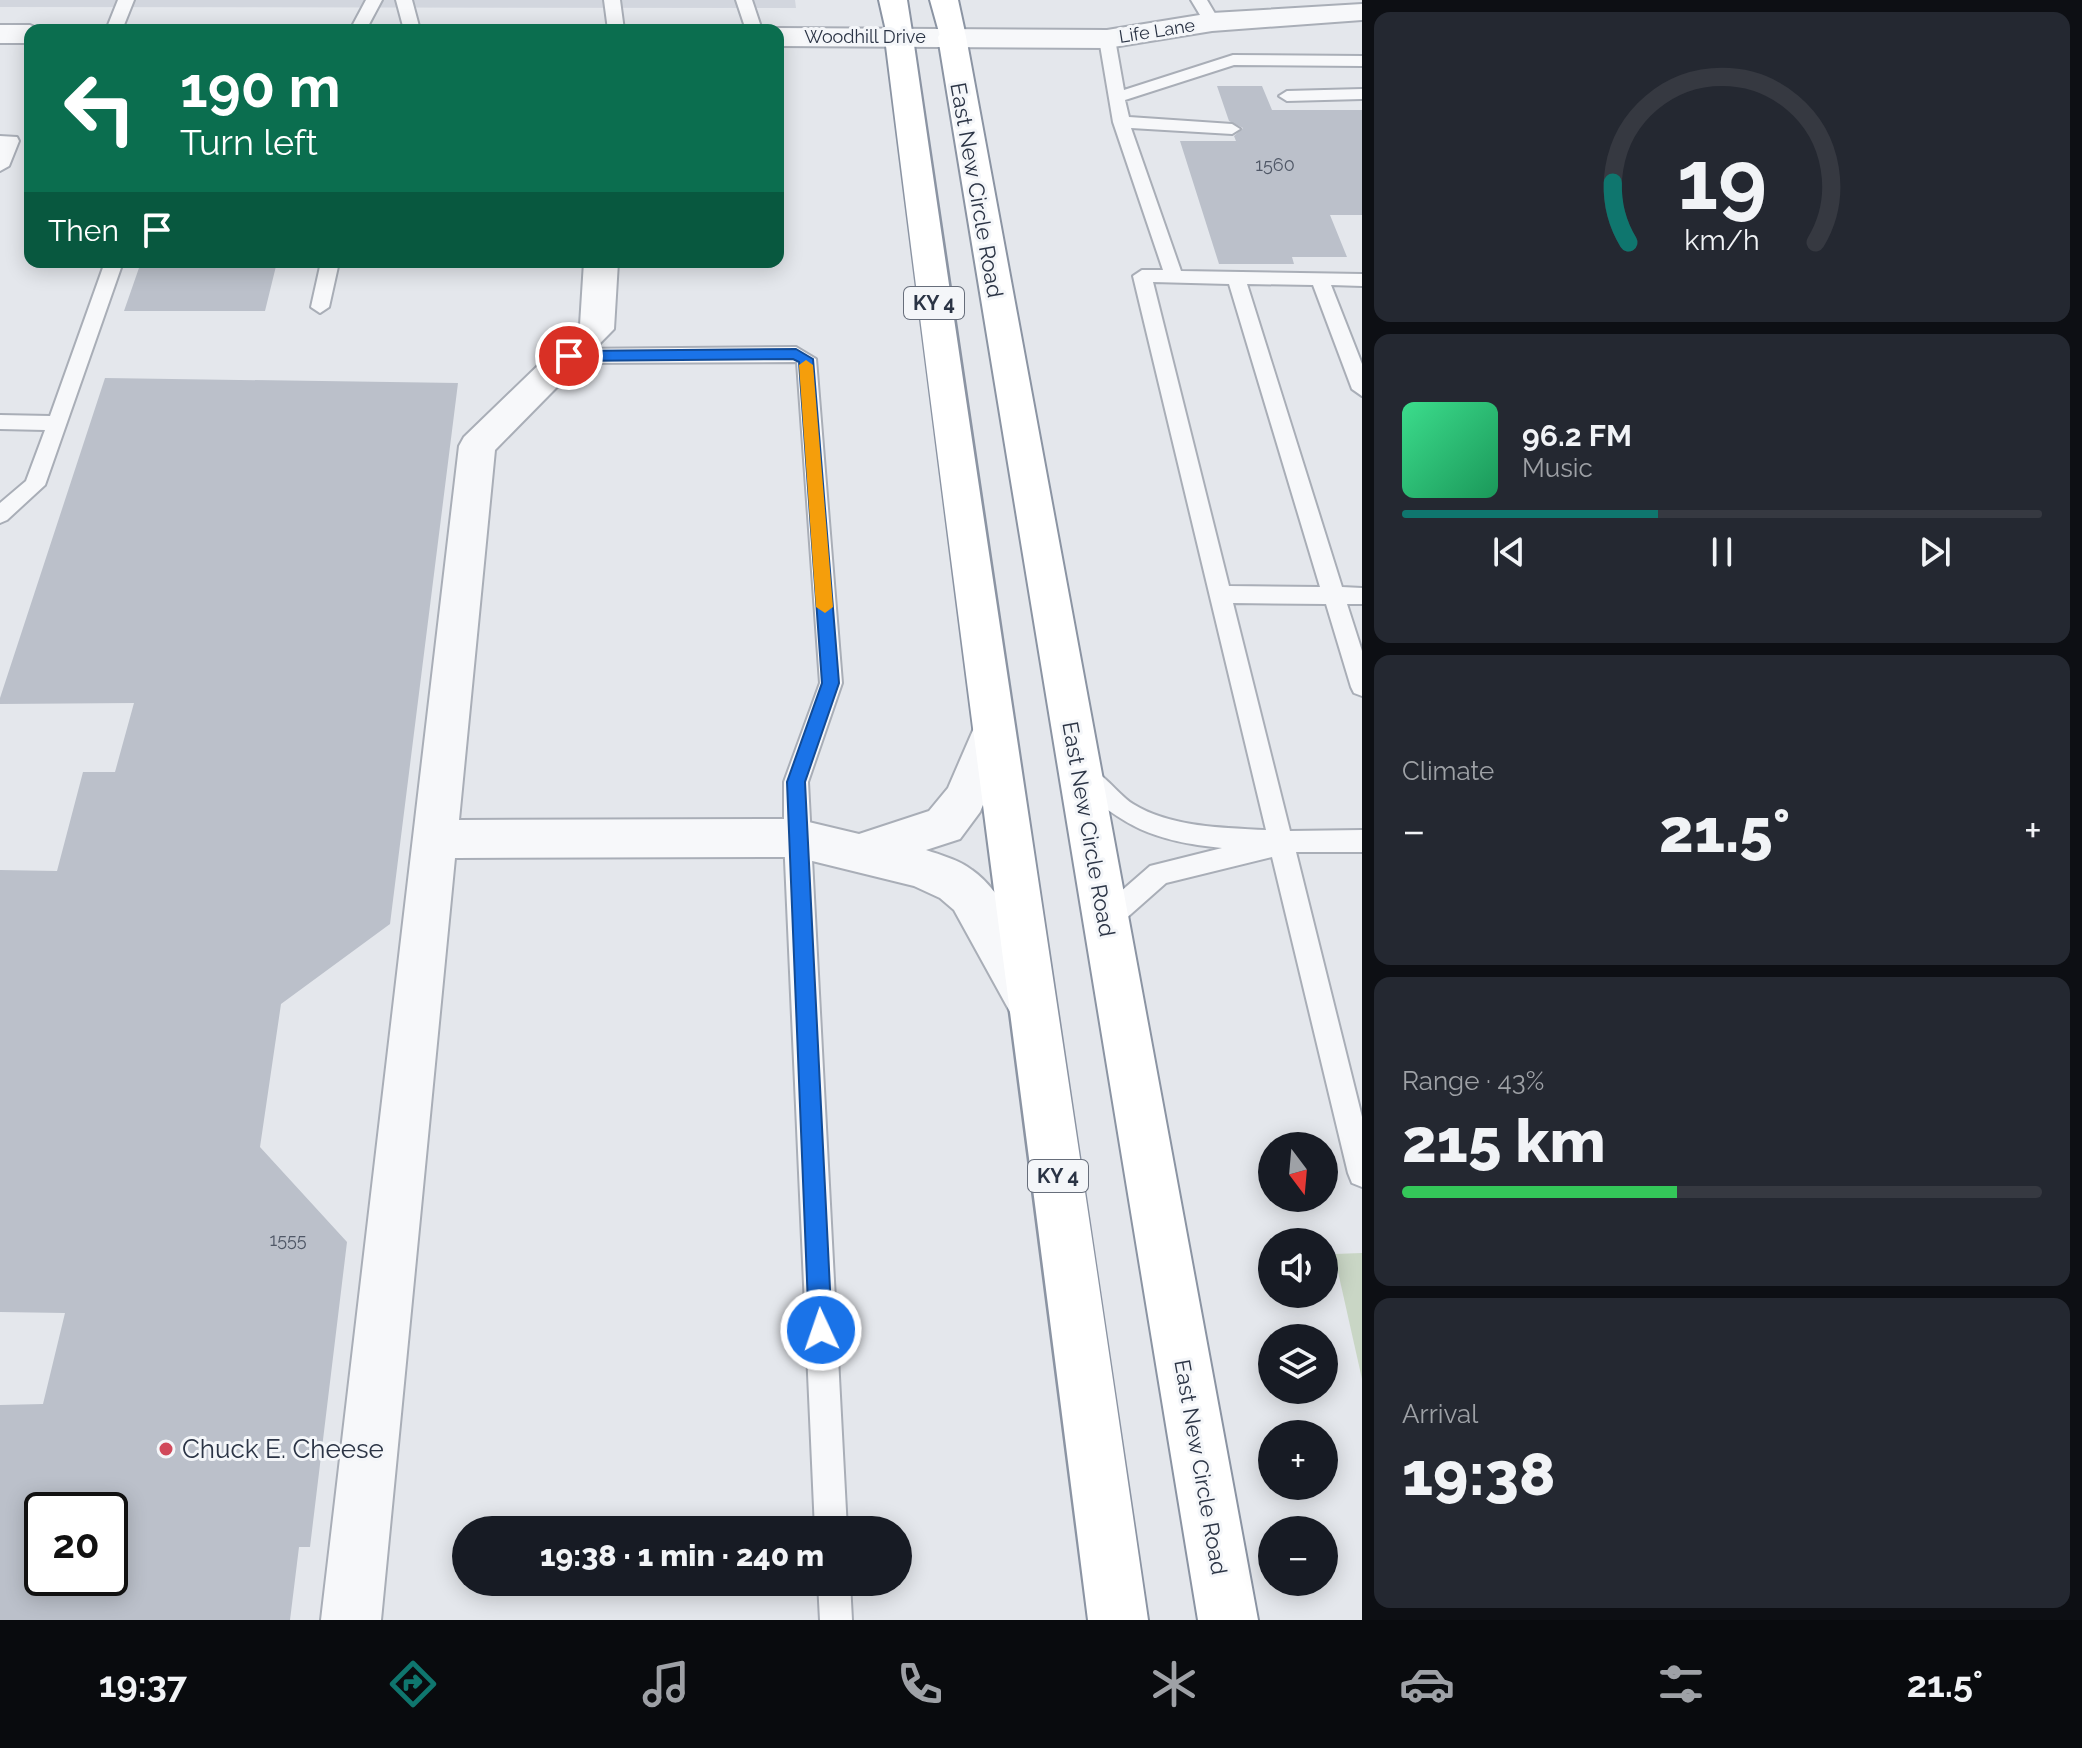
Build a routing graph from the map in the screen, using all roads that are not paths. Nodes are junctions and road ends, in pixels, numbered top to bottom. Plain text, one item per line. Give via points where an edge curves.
1 (126, 0) edge
2 (374, 0) edge
3 (404, 0) edge
4 (612, 0) edge
5 (744, 0) edge
6 (893, 0) edge
7 (944, 0) edge
8 (1205, 11) edge
9 (1362, 12) edge
10 (116, 24) edge
11 (361, 24) edge
12 (410, 24) edge
13 (615, 24) edge
14 (752, 24) edge
15 (0, 34) edge
16 (24, 34) edge
17 (784, 37) edge
18 (952, 37) junction
19 (899, 38) junction
20 (1107, 39) junction
21 (1362, 61) edge
22 (1362, 94) edge
23 (1287, 96) dead end
24 (1117, 97) junction
25 (1121, 122) junction
26 (1232, 129) dead end
27 (0, 141) edge
28 (0, 166) edge
29 (112, 268) edge
30 (329, 268) edge
31 (601, 268) edge
32 (1174, 276) junction
33 (1236, 278) junction
34 (1320, 280) junction
35 (1362, 280) edge
36 (320, 307) dead end
37 (569, 356) junction
38 (1362, 389) edge
39 (0, 422) edge
40 (57, 423) junction
41 (0, 515) edge
42 (1219, 594) junction
43 (1332, 596) junction
44 (1362, 596) edge
45 (1362, 687) edge
46 (992, 733) junction
47 (1079, 772) junction
48 (796, 838) junction
49 (433, 839) junction
50 (1362, 841) edge
51 (1283, 843) junction
52 (859, 853) junction
53 (1105, 921) junction
54 (1036, 1012) junction
55 (1362, 1173) edge
56 (830, 1516) edge
57 (835, 1596) edge
58 (351, 1620) edge
59 (836, 1620) edge
60 (1118, 1620) edge
61 (1228, 1620) edge

1 - 10 lane
2 - 11 lane
3 - 12 lane
4 - 13 lane
5 - 14 lane
6 - 19 highway, KY 4
7 - 18 highway, KY 4
8 - 9 street, Life Lane
8 - 20 street, Life Lane
15 - 16 street
17 - 19 street, Woodhill Drive
18 - 19 street, Woodhill Drive
18 - 20 street, Life Lane
18 - 47 highway, East New Circle Road / KY 4
19 - 46 highway, KY 4
20 - 24 lane
21 - 24 lane via 1233,60
22 - 23 lane
24 - 25 lane
25 - 26 lane
25 - 32 lane
27 - 28 lane via 11,141
29 - 40 lane
30 - 36 lane
31 - 37 street via 597,329
32 - 33 lane
32 - 42 lane via 1142,276
33 - 34 lane
33 - 43 lane
34 - 35 lane
34 - 38 lane
37 - 48 lane via 796,354 806,359 831,683 796,782
37 - 49 street via 477,446
39 - 40 lane
40 - 41 lane via 35,485
42 - 43 lane
42 - 51 lane
43 - 44 lane
43 - 45 lane
46 - 52 street via 965,799 944,825
46 - 54 highway, KY 4
47 - 51 lane via 1126,813 1163,827
47 - 53 highway, East New Circle Road / KY 4
48 - 49 street
48 - 52 street via 828,850
48 - 56 lane
49 - 58 street
50 - 51 lane
51 - 53 lane via 1159,874
51 - 55 lane
52 - 54 street via 935,872 969,894
53 - 61 highway, East New Circle Road / KY 4
54 - 60 highway, KY 4
57 - 59 lane

